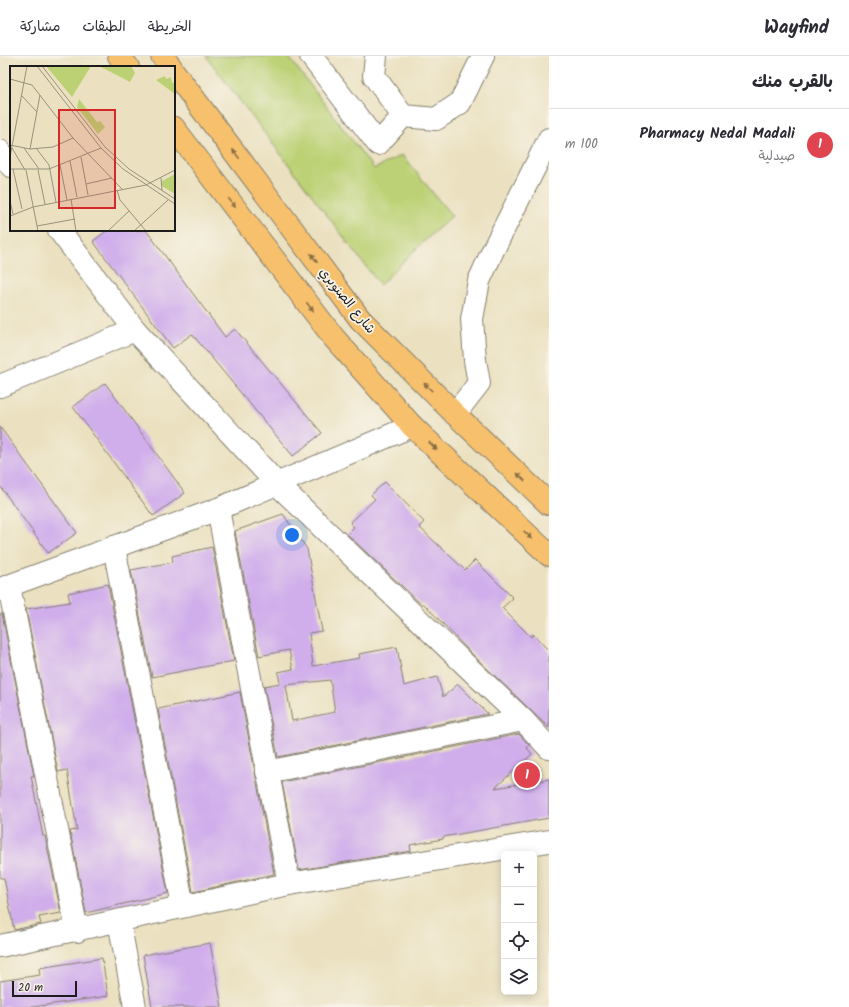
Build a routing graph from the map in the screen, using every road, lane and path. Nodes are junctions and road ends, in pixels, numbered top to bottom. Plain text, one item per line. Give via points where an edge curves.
1 (119, 56) edge
2 (162, 56) edge
3 (311, 56) edge
4 (376, 56) edge
5 (483, 56) edge
6 (127, 66) edge
7 (170, 66) edge
8 (175, 73) edge
9 (403, 116) junction
10 (175, 129) edge
11 (549, 139) edge
12 (0, 151) edge
13 (10, 165) edge
14 (60, 231) edge
15 (135, 330) junction
16 (0, 386) edge
17 (455, 414) junction
18 (412, 426) junction
19 (278, 485) junction
20 (549, 504) edge
21 (218, 509) junction
22 (114, 547) junction
23 (549, 555) edge
24 (4, 587) edge
25 (523, 720) junction
26 (549, 748) edge
27 (267, 772) junction
28 (549, 841) edge
29 (289, 884) junction
30 (183, 906) junction
31 (119, 921) junction
32 (77, 931) junction
33 (0, 946) edge
34 (135, 1007) edge

1 - 6 main road
2 - 7 main road
3 - 9 street via 378,144
4 - 9 street via 374,76
5 - 9 street via 460,103 436,119
17 -> 8 main road, شارع الصنوبري via 360,319
10 -> 18 main road via 334,338
11 - 17 street via 479,281 472,319 479,384
12 - 13 street
14 - 15 street
15 - 16 street
15 - 19 street
20 -> 17 main road, شارع الصنوبري
18 - 19 street
18 -> 23 main road
19 - 21 street
19 - 25 street
21 - 22 street
21 - 27 street
22 - 24 street
22 - 30 street
24 - 32 street
25 - 26 street
25 - 27 street
27 - 29 street
28 - 29 street
29 - 30 street
30 - 31 street
31 - 32 street
31 - 34 street
32 - 33 street

